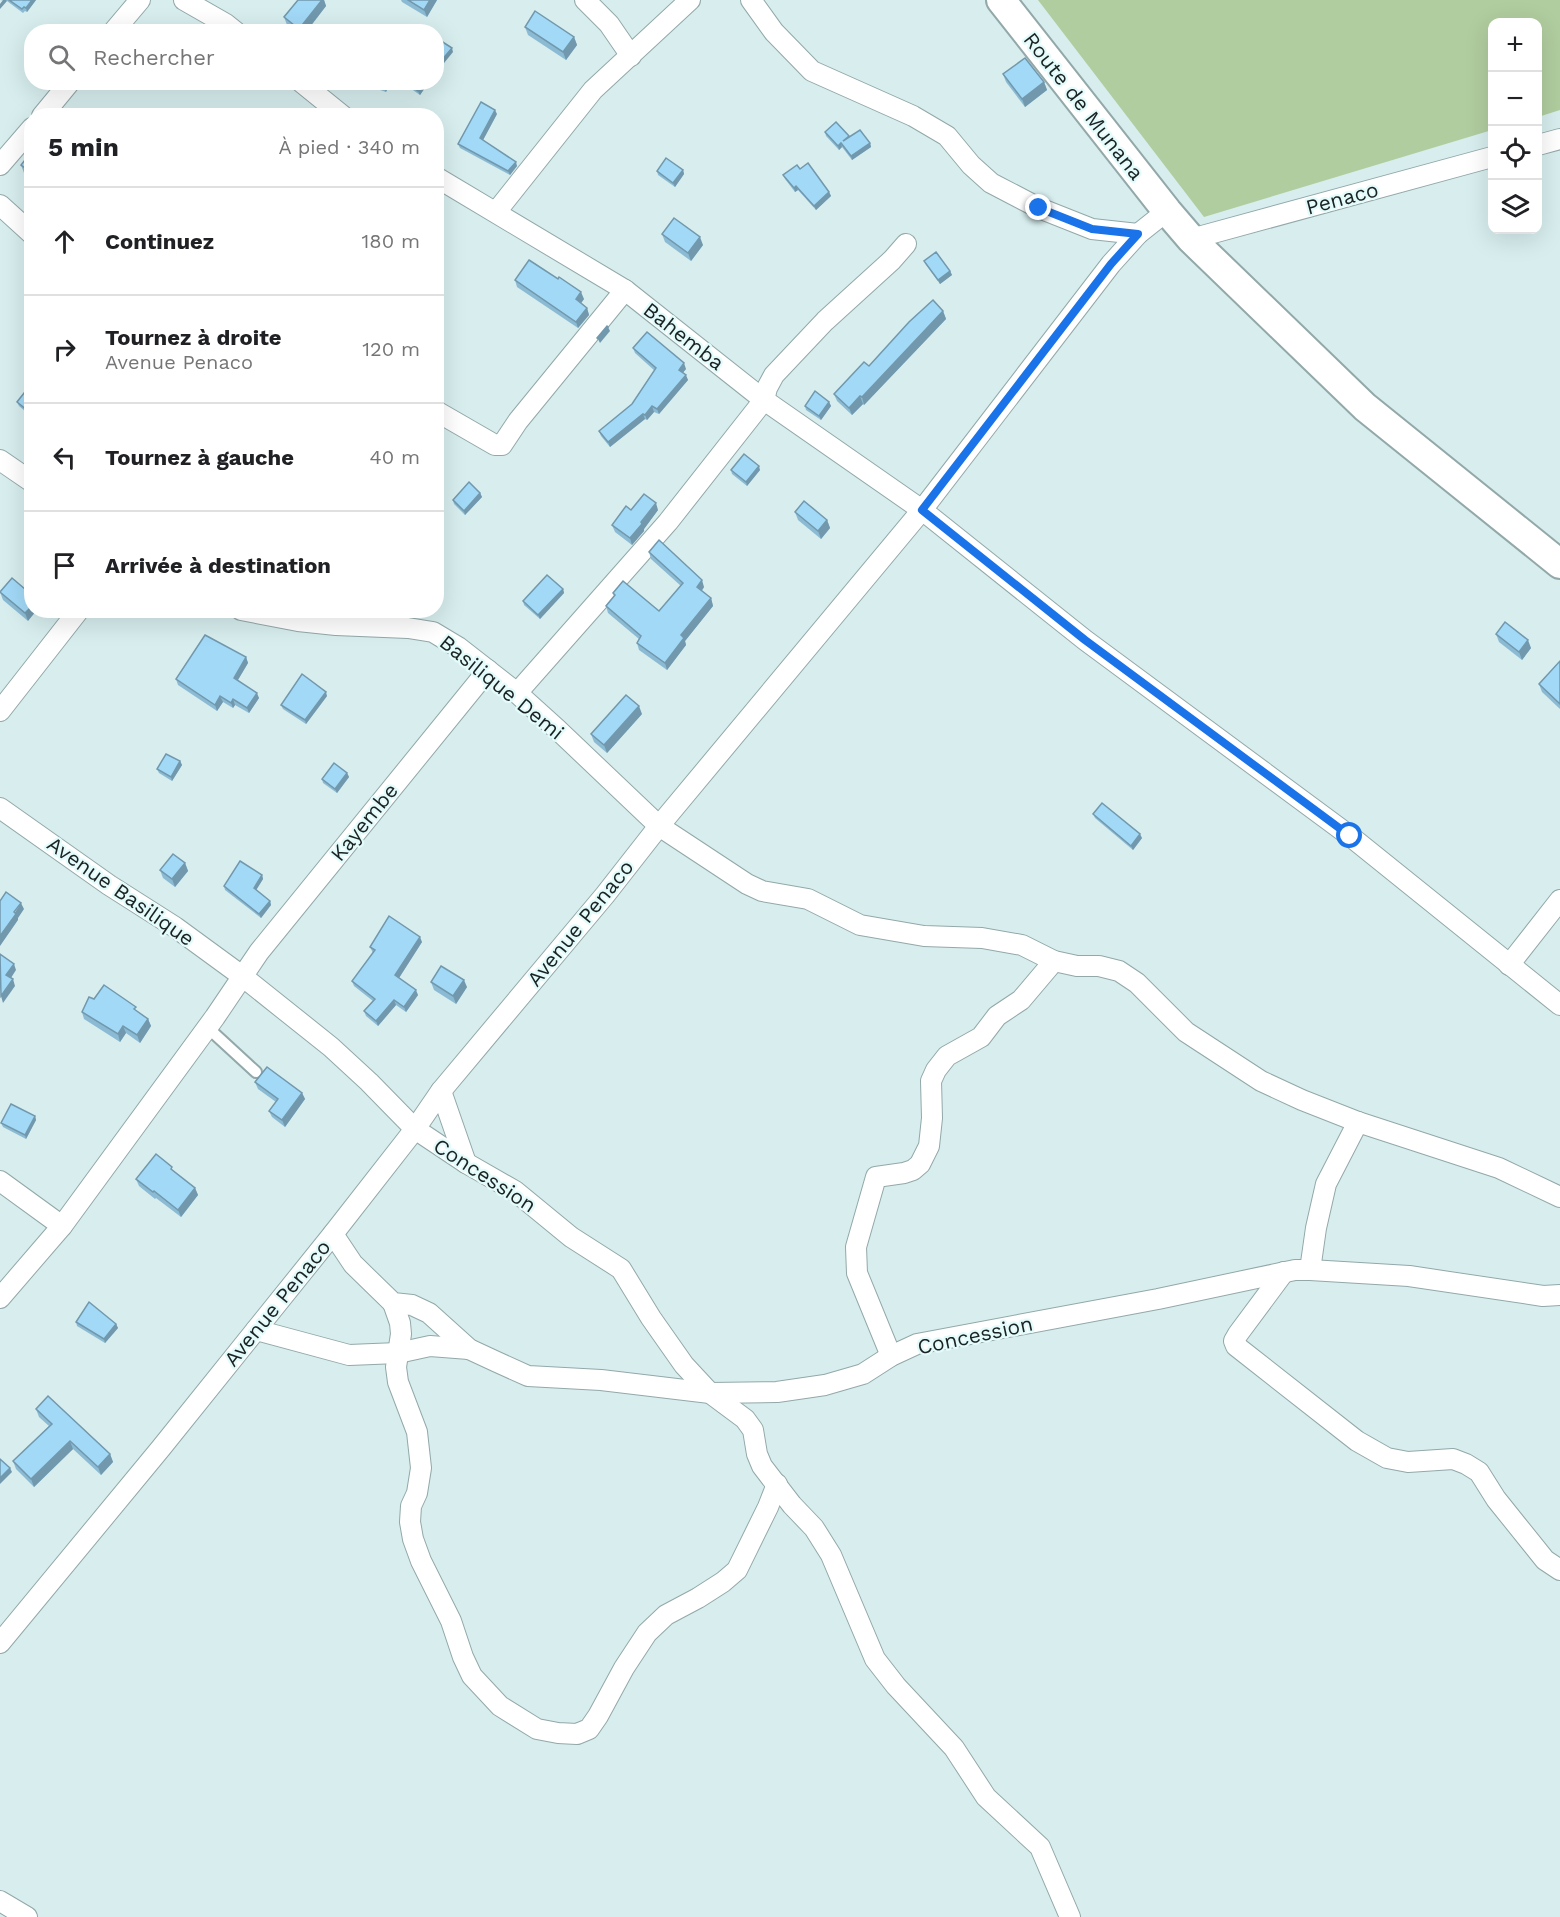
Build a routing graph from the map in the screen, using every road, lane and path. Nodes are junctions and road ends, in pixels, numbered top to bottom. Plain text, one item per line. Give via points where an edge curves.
1 (140, 0) edge
2 (184, 0) edge
3 (585, 0) edge
4 (690, 0) edge
5 (751, 0) edge
6 (1001, 0) edge
7 (120, 24) edge
8 (226, 24) edge
9 (631, 56) junction
10 (63, 90) edge
11 (311, 90) edge
12 (49, 108) edge
13 (333, 108) edge
14 (24, 137) edge
15 (1560, 139) edge
16 (1542, 144) edge
17 (1488, 158) edge
18 (0, 165) edge
19 (444, 182) edge
20 (0, 205) edge
21 (496, 212) junction
22 (1167, 212) junction
23 (24, 227) edge
24 (1138, 234) junction
25 (1191, 239) junction
26 (906, 244) dead end
27 (625, 290) junction
28 (764, 400) junction
29 (444, 416) edge
30 (0, 460) edge
31 (24, 476) edge
32 (922, 510) junction
33 (1560, 564) edge
34 (73, 618) edge
35 (282, 618) edge
36 (488, 670) junction
37 (517, 693) junction
38 (0, 711) edge
39 (0, 808) edge
40 (659, 826) junction
41 (1560, 900) edge
42 (1054, 961) junction
43 (1509, 965) junction
44 (242, 976) junction
45 (1560, 1005) edge
46 (207, 1027) junction
47 (256, 1072) dead end
48 (441, 1091) junction
49 (1358, 1122) junction
50 (415, 1129) junction
51 (466, 1163) junction
52 (0, 1181) edge
53 (1560, 1197) edge
54 (62, 1226) junction
55 (333, 1234) junction
56 (1310, 1270) junction
57 (1284, 1272) junction
58 (1560, 1295) edge
59 (0, 1298) edge
60 (393, 1303) junction
61 (256, 1330) junction
62 (469, 1349) junction
63 (398, 1353) junction
64 (891, 1356) junction
65 (710, 1393) junction
66 (777, 1484) junction
67 (1560, 1570) edge
68 (0, 1643) edge
69 (0, 1901) edge
70 (27, 1917) edge
71 (1070, 1917) edge

1 - 7 street
2 - 8 street
3 - 9 street via 609,24
4 - 9 street
5 - 24 street via 774,32 812,71 913,116 947,136 991,183 1092,229
6 - 22 main road, Route de Munana
9 - 21 street via 593,90
10 - 12 street
11 - 13 street
14 - 18 street
15 - 16 street
17 - 25 street, Penaco
19 - 21 street, Bahemba
20 - 23 street
21 - 27 street, Bahemba
22 - 24 street, Avenue Penaco
22 - 25 main road, Route de Munana
24 - 32 street, Avenue Penaco
25 - 33 main road, Route de Munana via 1365,407
26 - 28 street via 774,375
27 - 28 street, Bahemba
27 - 29 street via 502,445 495,445
28 - 32 street, Bahemba
28 - 37 street via 668,522
30 - 31 street
32 - 40 street, Avenue Penaco
32 - 43 street, Bahemba via 1085,640 1350,836
34 - 38 street
35 - 36 street, Basilique Demi via 433,632
36 - 37 street, Basilique Demi
36 - 44 street, Kayembe
37 - 40 street, Basilique Demi
39 - 44 street, Avenue Basilique
40 - 42 street, Basilique Demi via 747,884 762,891 808,899 860,925 1022,945
40 - 48 street, Avenue Penaco
41 - 43 street
42 - 49 street, Basilique Demi via 1119,971 1137,983 1186,1032 1230,1062 1302,1101
42 - 64 street via 1021,1000 997,1016 981,1037 946,1056 936,1070 931,1081 929,1146 920,1164 904,1173 876,1177 856,1247 857,1273
43 - 45 street, Bahemba
44 - 46 street, Kayembe
44 - 50 street, Avenue Basilique via 330,1047
46 - 47 lane
46 - 54 street, Kayembe
48 - 50 street, Avenue Penaco
48 - 51 street
49 - 53 street, Basilique Demi via 1499,1168
49 - 56 street via 1326,1184
50 - 51 street, Concession
50 - 55 street, Avenue Penaco
51 - 65 street, Concession via 515,1191 571,1237 621,1269 684,1365
52 - 54 street
54 - 59 street, Kayembe
55 - 60 street via 353,1264
55 - 61 street, Avenue Penaco
56 - 57 street, Concession
56 - 58 street, Concession via 1409,1276 1543,1296
57 - 64 street, Concession via 917,1344
57 - 67 street via 1238,1334 1236,1346 1357,1442 1387,1458 1408,1462 1453,1459 1479,1472 1545,1560
60 - 62 street via 412,1305 429,1313
60 - 63 street via 401,1334
61 - 63 street via 349,1355
61 - 68 street, Avenue Penaco
62 - 63 street via 430,1346
62 - 65 street via 528,1376
63 - 66 street via 398,1382 417,1431 421,1468 411,1506 412,1539 472,1676 500,1706 537,1729 577,1734 589,1729 647,1633 666,1615 737,1570
64 - 65 street, Concession via 863,1374 825,1385 777,1392
65 - 66 street via 745,1419 753,1430 762,1466
66 - 71 street via 831,1555 875,1659 954,1748 986,1797 1040,1847
69 - 70 street

